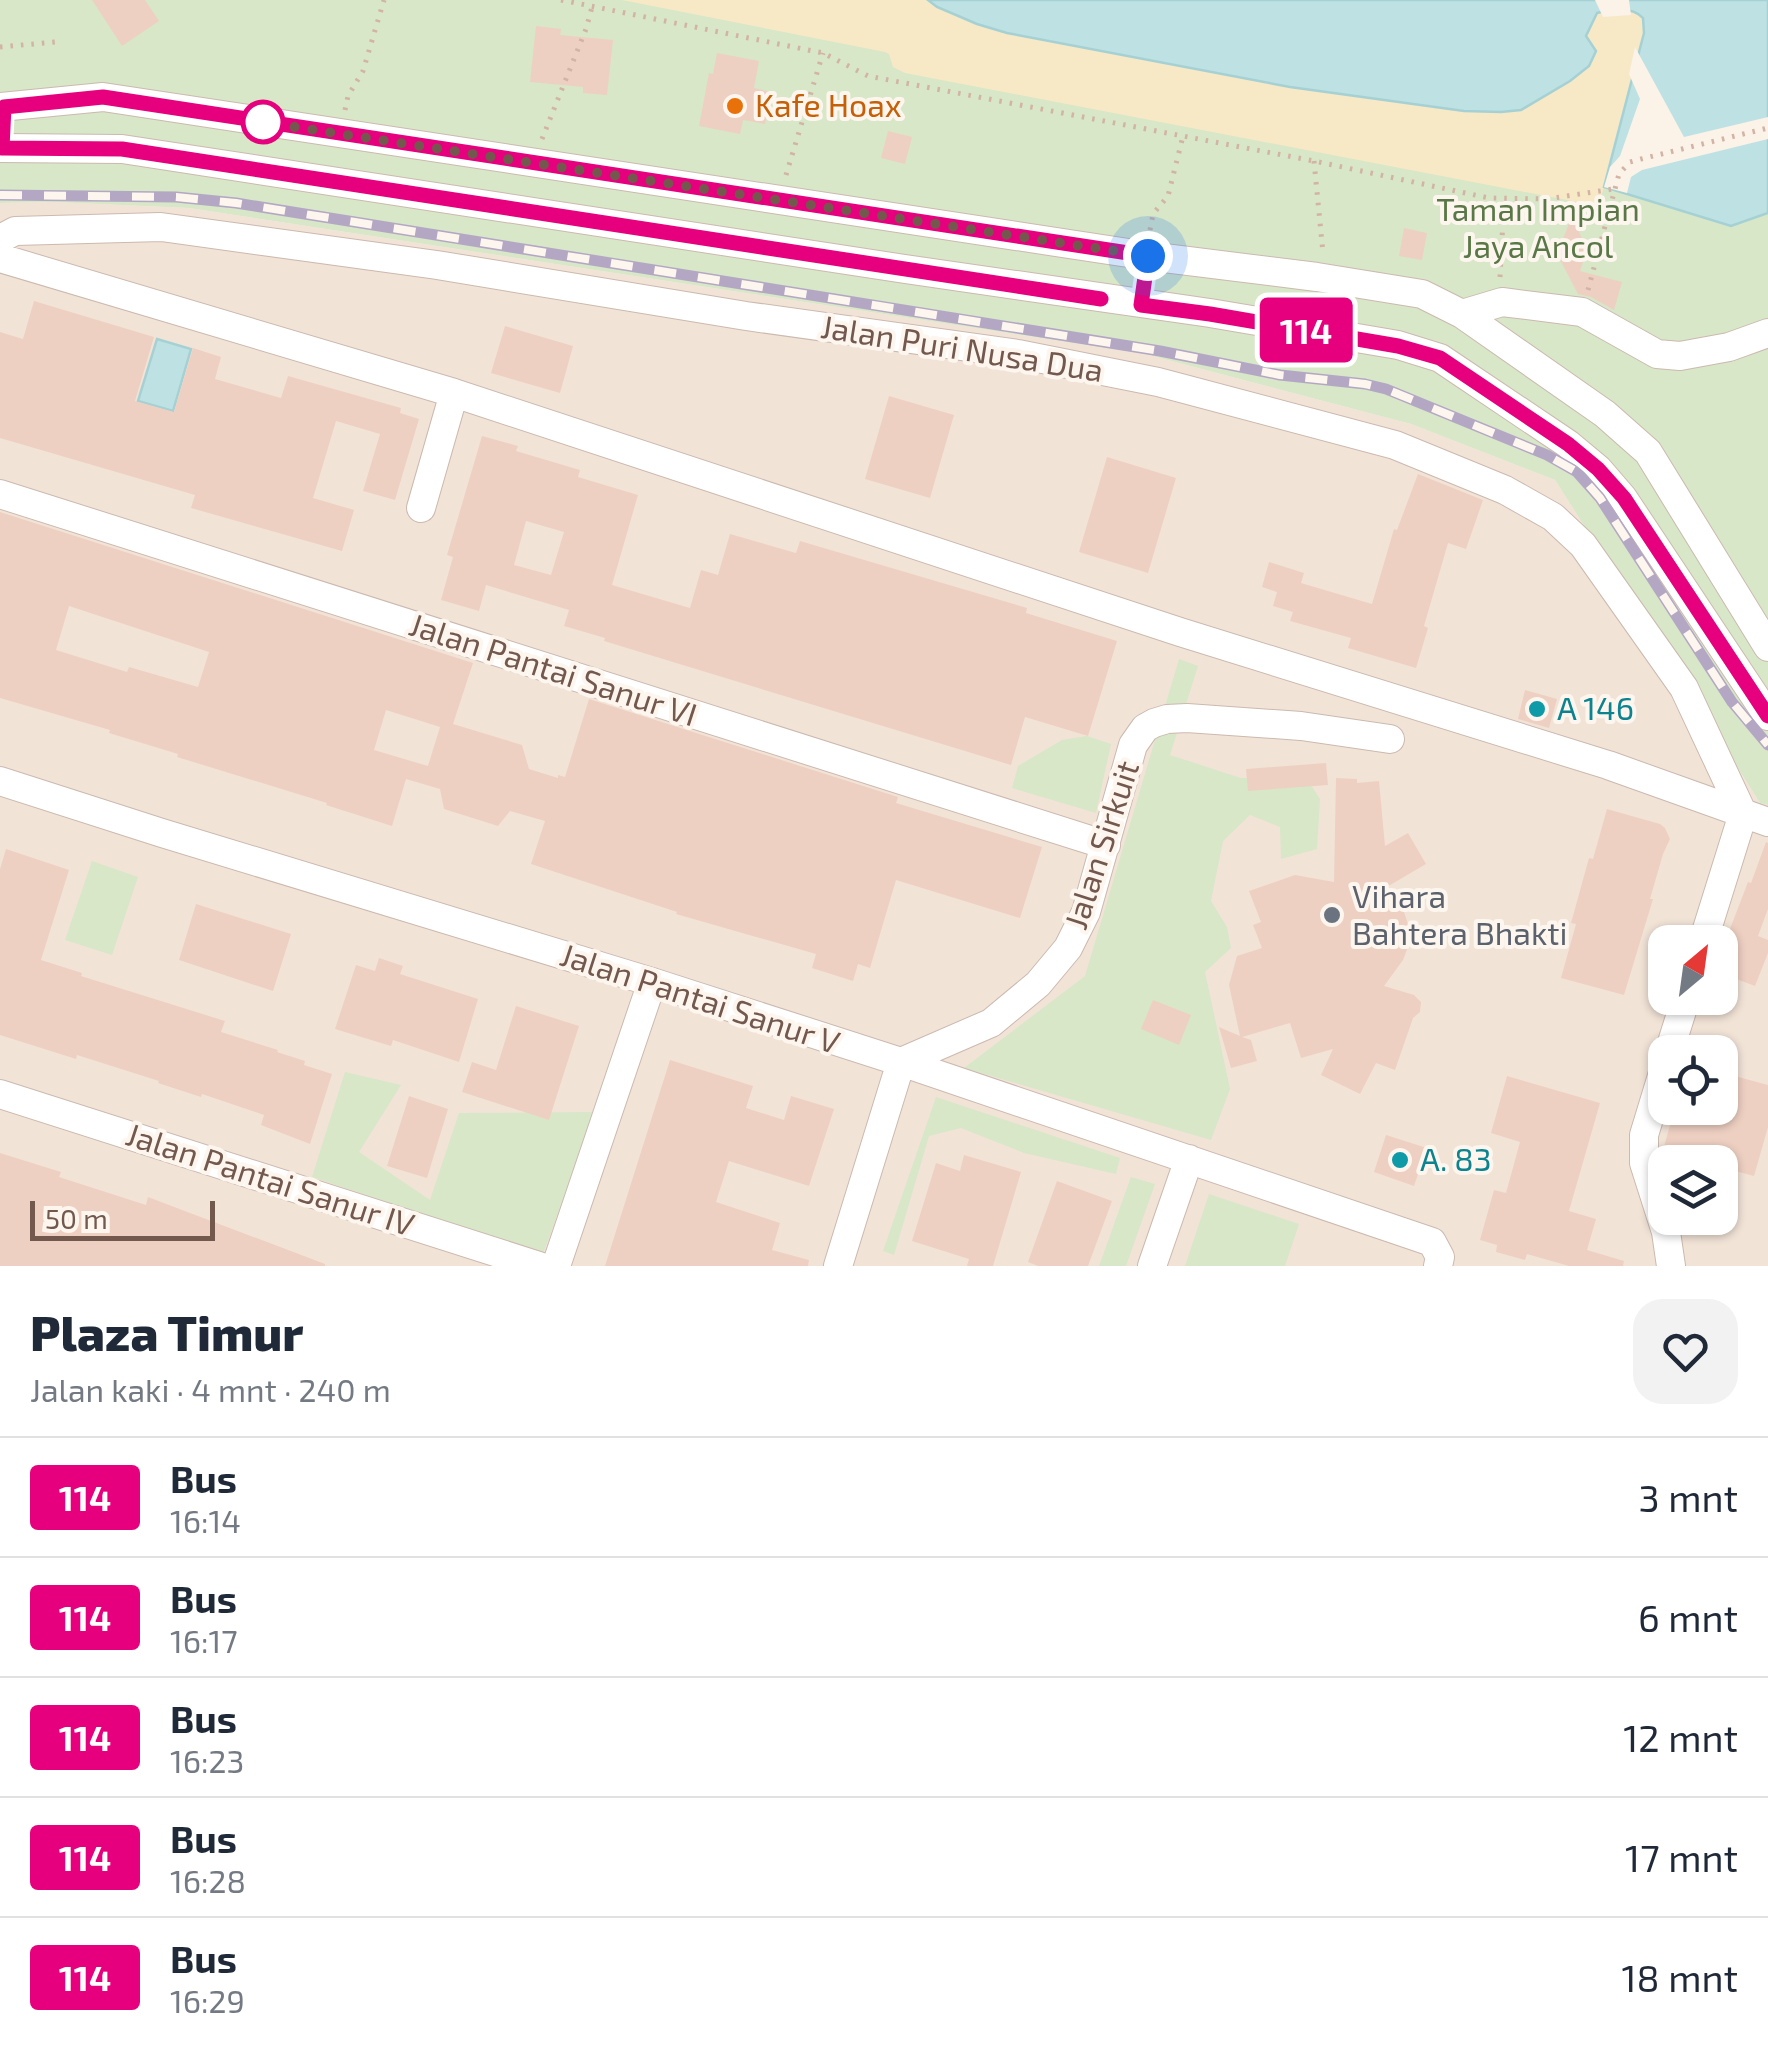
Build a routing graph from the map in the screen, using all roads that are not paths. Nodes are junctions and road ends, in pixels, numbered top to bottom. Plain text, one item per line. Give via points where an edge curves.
1 (2, 107) edge
2 (1, 148) edge
3 (0, 239) edge
4 (1148, 256) junction
5 (0, 258) edge
6 (1141, 305) junction
7 (1462, 314) junction
8 (1768, 333) edge
9 (454, 393) junction
10 (0, 494) edge
11 (421, 508) dead end
12 (1768, 647) edge
13 (1768, 716) edge
14 (1390, 739) dead end
15 (0, 781) edge
16 (1756, 818) edge
17 (1106, 845) junction
18 (1711, 925) edge
19 (652, 982) junction
20 (901, 1062) junction
21 (0, 1094) edge
22 (1648, 1122) edge
23 (1190, 1159) junction
24 (539, 1266) edge
25 (556, 1266) edge
26 (838, 1266) edge
27 (1152, 1266) edge
28 (1438, 1266) edge
29 (1671, 1266) edge

1 - 2 street
1 - 4 street via 103,97
2 - 6 street via 122,149
3 - 16 street, Jalan Puri Nusa Dua via 15,231 160,227 437,265 1018,354 1158,382 1395,445 1505,490 1553,517 1583,545 1684,688
4 - 6 street
4 - 7 street via 1422,294
5 - 9 street
6 - 13 street via 1440,358 1598,469
7 - 8 street via 1502,302 1582,312 1657,354 1680,356
7 - 12 street via 1606,414 1648,452
9 - 11 street
9 - 16 street
10 - 17 street, Jalan Pantai Sanur VI
14 - 17 street, Jalan Sirkuit via 1253,722 1154,723 1134,745
15 - 19 street, Jalan Pantai Sanur V
16 - 18 street
17 - 20 street, Jalan Sirkuit via 1086,912 1038,984 992,1023
19 - 20 street, Jalan Pantai Sanur V
19 - 25 street
20 - 23 street, Jalan Pantai Sanur V
20 - 26 street
21 - 24 street, Jalan Pantai Sanur IV
22 - 29 street via 1644,1164
23 - 27 street
23 - 28 street, Jalan Pantai Sanur V via 1432,1242

